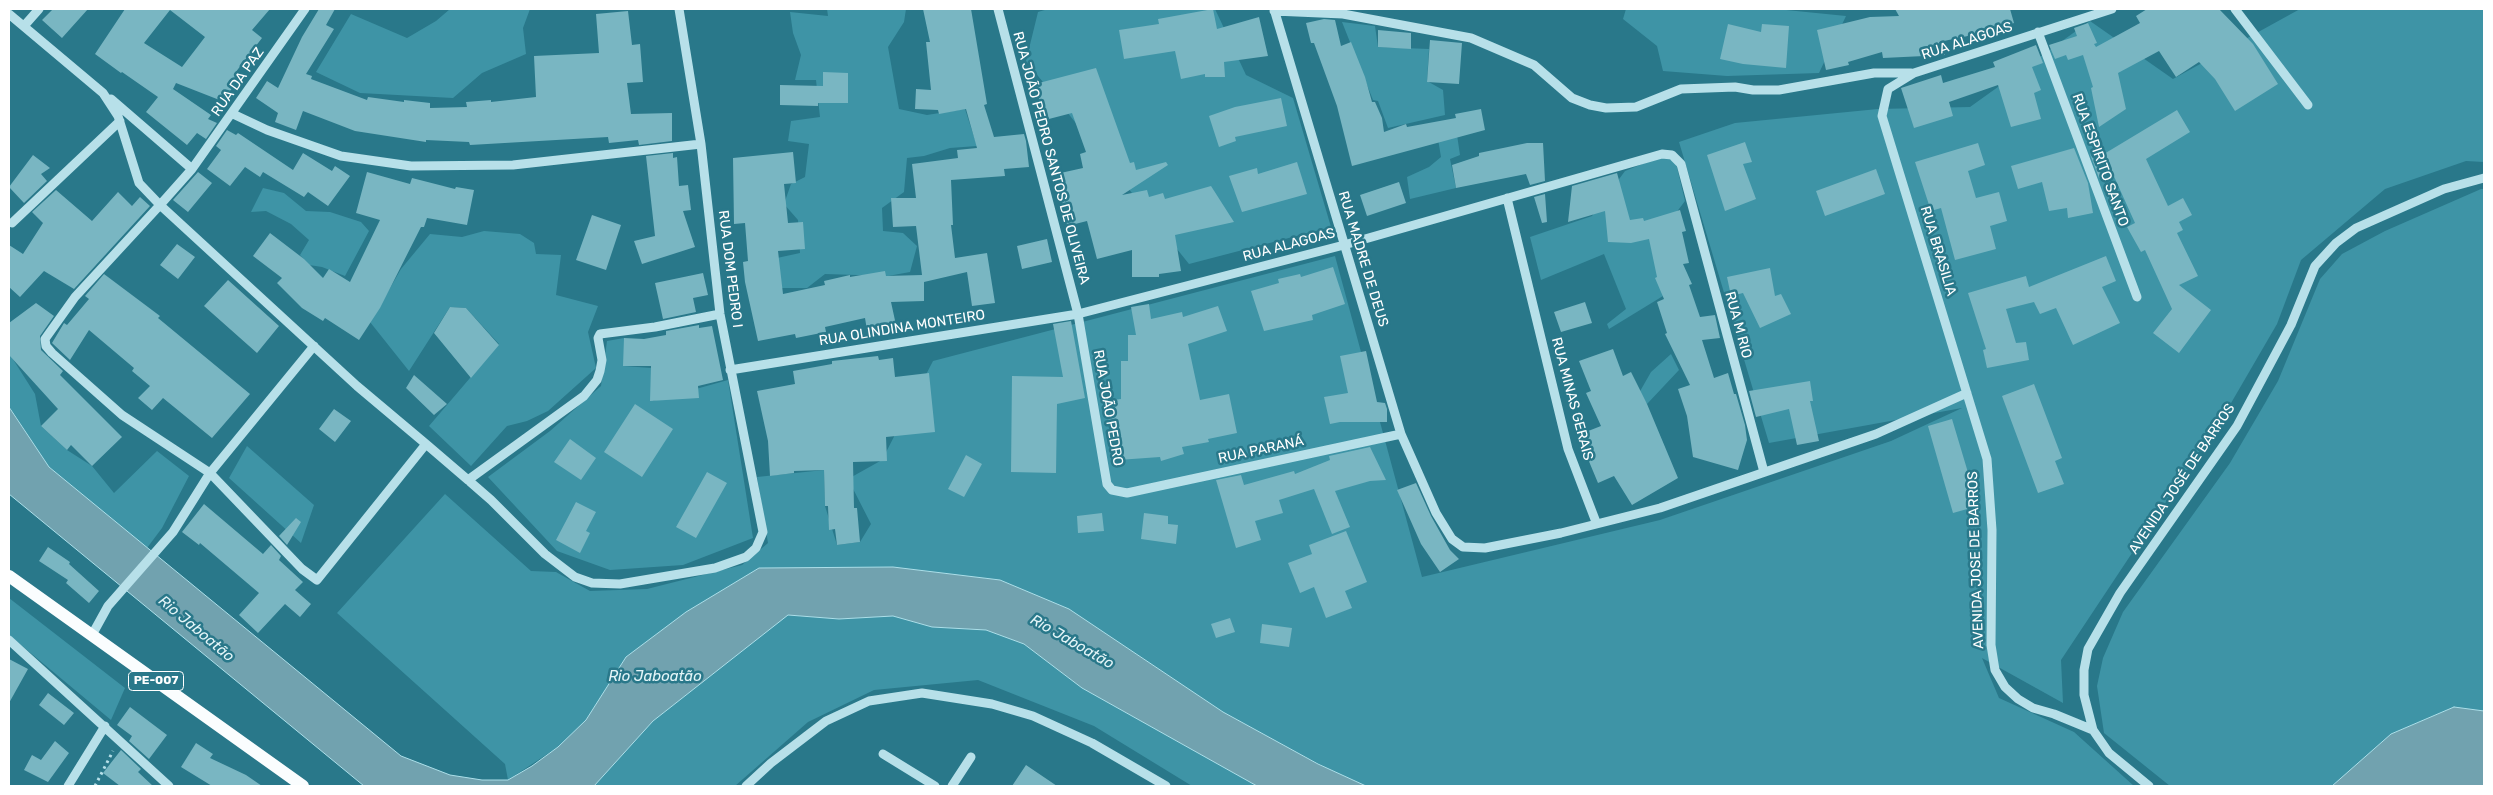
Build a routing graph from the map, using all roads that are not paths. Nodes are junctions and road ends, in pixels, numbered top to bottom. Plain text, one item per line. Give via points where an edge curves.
1 (39, 9) edge
2 (305, 9) edge
3 (679, 9) edge
4 (998, 9) edge
5 (2112, 9) edge
6 (2235, 9) edge
7 (1274, 10) edge
8 (9, 14) edge
9 (24, 26) junction
10 (2038, 32) junction
11 (1914, 73) junction
12 (103, 93) junction
13 (2308, 105) dead end
14 (232, 114) junction
15 (1882, 116) joint
16 (120, 121) junction
17 (701, 144) junction
18 (192, 170) junction
19 (2484, 178) edge
20 (1507, 198) junction
21 (160, 205) junction
22 (12, 223) dead end
23 (1344, 245) junction
24 (2137, 297) dead end
25 (720, 314) junction
26 (1078, 314) junction
27 (314, 346) junction
28 (730, 370) junction
29 (1967, 394) junction
30 (1401, 434) junction
31 (426, 444) junction
32 (1764, 472) junction
33 (210, 474) junction
34 (468, 480) junction
35 (1126, 493) joint
36 (1596, 522) junction
37 (9, 576) edge
38 (92, 635) junction
39 (9, 640) edge
40 (105, 726) junction
41 (2093, 730) junction
42 (883, 754) dead end
43 (971, 757) dead end
44 (68, 786) edge
45 (169, 786) edge
46 (303, 786) edge
47 (746, 786) edge
48 (936, 786) edge
49 (952, 786) edge
50 (1166, 786) edge
51 (2149, 786) edge

1 - 9 street
2 - 14 street, RUA DA PAZ
3 - 17 street, RUA DOM PEDRO I
4 - 26 street, RUA JOÃO PEDRO SANTOS DE OLIVEIRA
5 - 10 street, RUA ALAGOAS
6 - 13 street
7 - 11 street via 1342,14 1471,38 1534,65 1572,98 1606,108 1636,107 1687,88 1778,90 1874,73
7 - 23 street, RUA MADRE DE DEUS
8 - 9 street
9 - 12 street
10 - 11 street, RUA ALAGOAS
10 - 24 street, RUA ESPIRITO SANTO
11 - 15 street, RUA ALAGOAS via 1888,89
12 - 16 street
12 - 18 street
14 - 17 street via 341,156 411,166 513,164
14 - 18 street, RUA DA PAZ
15 - 29 street, RUA BRASILIA
16 - 21 street via 139,183
16 - 22 street
17 - 25 street, RUA DOM PEDRO I
18 - 21 street, RUA DA PAZ
19 - 41 street, AVENIDA JOSÉ DE BARROS via 2444,189 2356,228 2336,243 2315,266 2291,325 2237,426 2120,593 2088,649 2084,695
20 - 23 street, RUA ALAGOAS
20 - 32 street, RUA M RIO via 1662,154 1677,158
20 - 36 street, RUA MINAS GERAIS via 1568,449
21 - 27 street
21 - 33 street via 75,298 50,330 45,339 46,346 122,415
23 - 26 street, RUA ALAGOAS
23 - 30 street, RUA MADRE DE DEUS
25 - 28 street, RUA DOM PEDRO I
25 - 34 street via 600,334 600,371 584,396
26 - 28 street, RUA OLINDINA MONTEIRO
26 - 35 street, RUA JOÃO PEDRO via 1107,484 1116,492
27 - 31 street
27 - 33 street
28 - 34 street, RUA DOM PEDRO I via 763,532 756,548 746,557 715,568 620,584 592,583 576,577 545,554
29 - 32 street via 1876,434
29 - 41 street, AVENIDA JOSE DE BARROS via 1987,459 1991,492 1991,645 1995,670 2005,687 2018,699 2033,708
30 - 35 street, RUA PARANÁ
30 - 36 street, RUA MADRE DE DEUS via 1436,513 1452,539 1463,547 1485,548 1561,533
31 - 33 street via 317,580 302,569
31 - 34 street
32 - 36 street via 1660,508
33 - 38 street via 173,532 108,606
37 - 38 main road, PE-007
38 - 46 main road, PE-007
39 - 40 street
40 - 44 street
40 - 45 street
41 - 51 street, AVENIDA JOSÉ DE BARROS via 2109,753
42 - 48 street
43 - 49 street
47 - 50 street via 826,721 869,701 922,693 992,704 1033,716 1092,743

